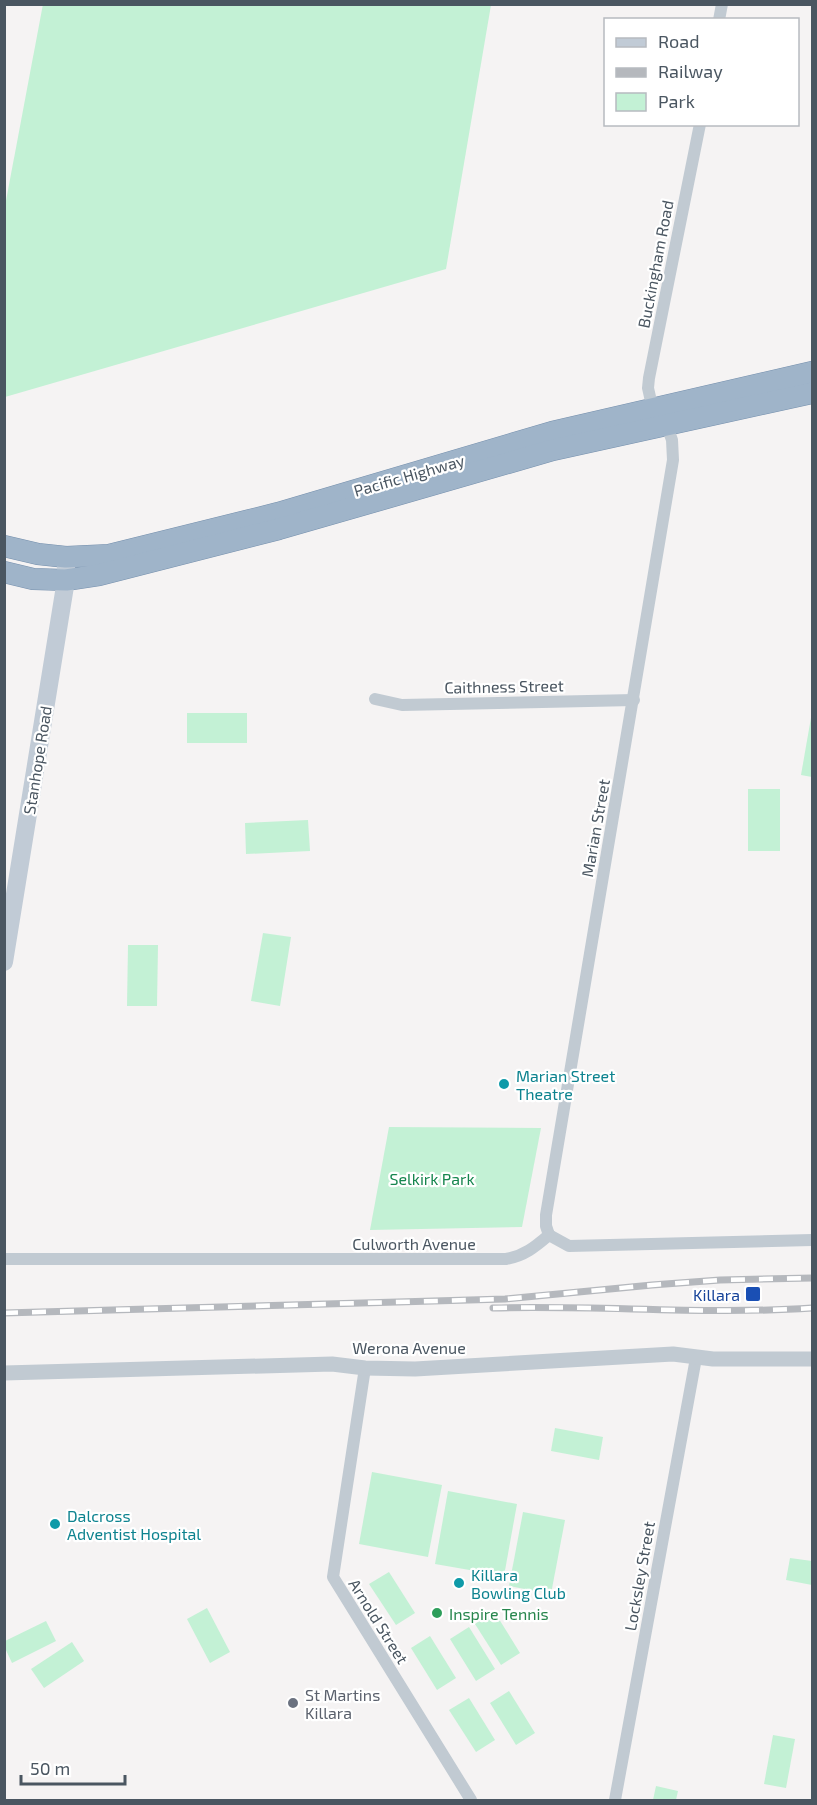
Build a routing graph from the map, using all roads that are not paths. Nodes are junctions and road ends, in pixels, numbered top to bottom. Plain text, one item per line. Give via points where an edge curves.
1 (700, 126) edge
2 (813, 372) edge
3 (813, 393) edge
4 (653, 410) junction
5 (667, 426) junction
6 (4, 546) edge
7 (66, 557) junction
8 (4, 572) edge
9 (66, 580) junction
10 (375, 699) dead end
11 (634, 700) junction
12 (4, 962) edge
13 (549, 1235) junction
14 (813, 1240) edge
15 (4, 1259) edge
16 (696, 1358) junction
17 (813, 1359) edge
18 (364, 1368) junction
19 (4, 1373) edge
20 (471, 1800) edge
21 (615, 1800) edge

1 - 4 street, Buckingham Road via 649,378
2 - 4 highway, Pacific Highway
3 - 5 highway, Pacific Highway
4 - 7 highway, Pacific Highway via 552,432 278,513 109,555
5 - 9 highway, Pacific Highway via 553,450 279,529
5 - 11 street, Marian Street via 674,460
6 - 7 highway, Pacific Highway
7 - 9 main road, Stanhope Road
8 - 9 highway, Pacific Highway via 33,579
9 - 12 main road, Stanhope Road
10 - 11 street, Caithness Street via 402,705
11 - 13 street, Marian Street via 546,1215
13 - 14 street via 569,1246
13 - 15 street, Culworth Avenue via 529,1252 506,1259
16 - 17 street, Werona Avenue
16 - 18 street, Werona Avenue via 673,1354 415,1369
16 - 21 street, Locksley Street
18 - 19 street, Werona Avenue via 332,1364
18 - 20 street, Arnold Street via 333,1577

